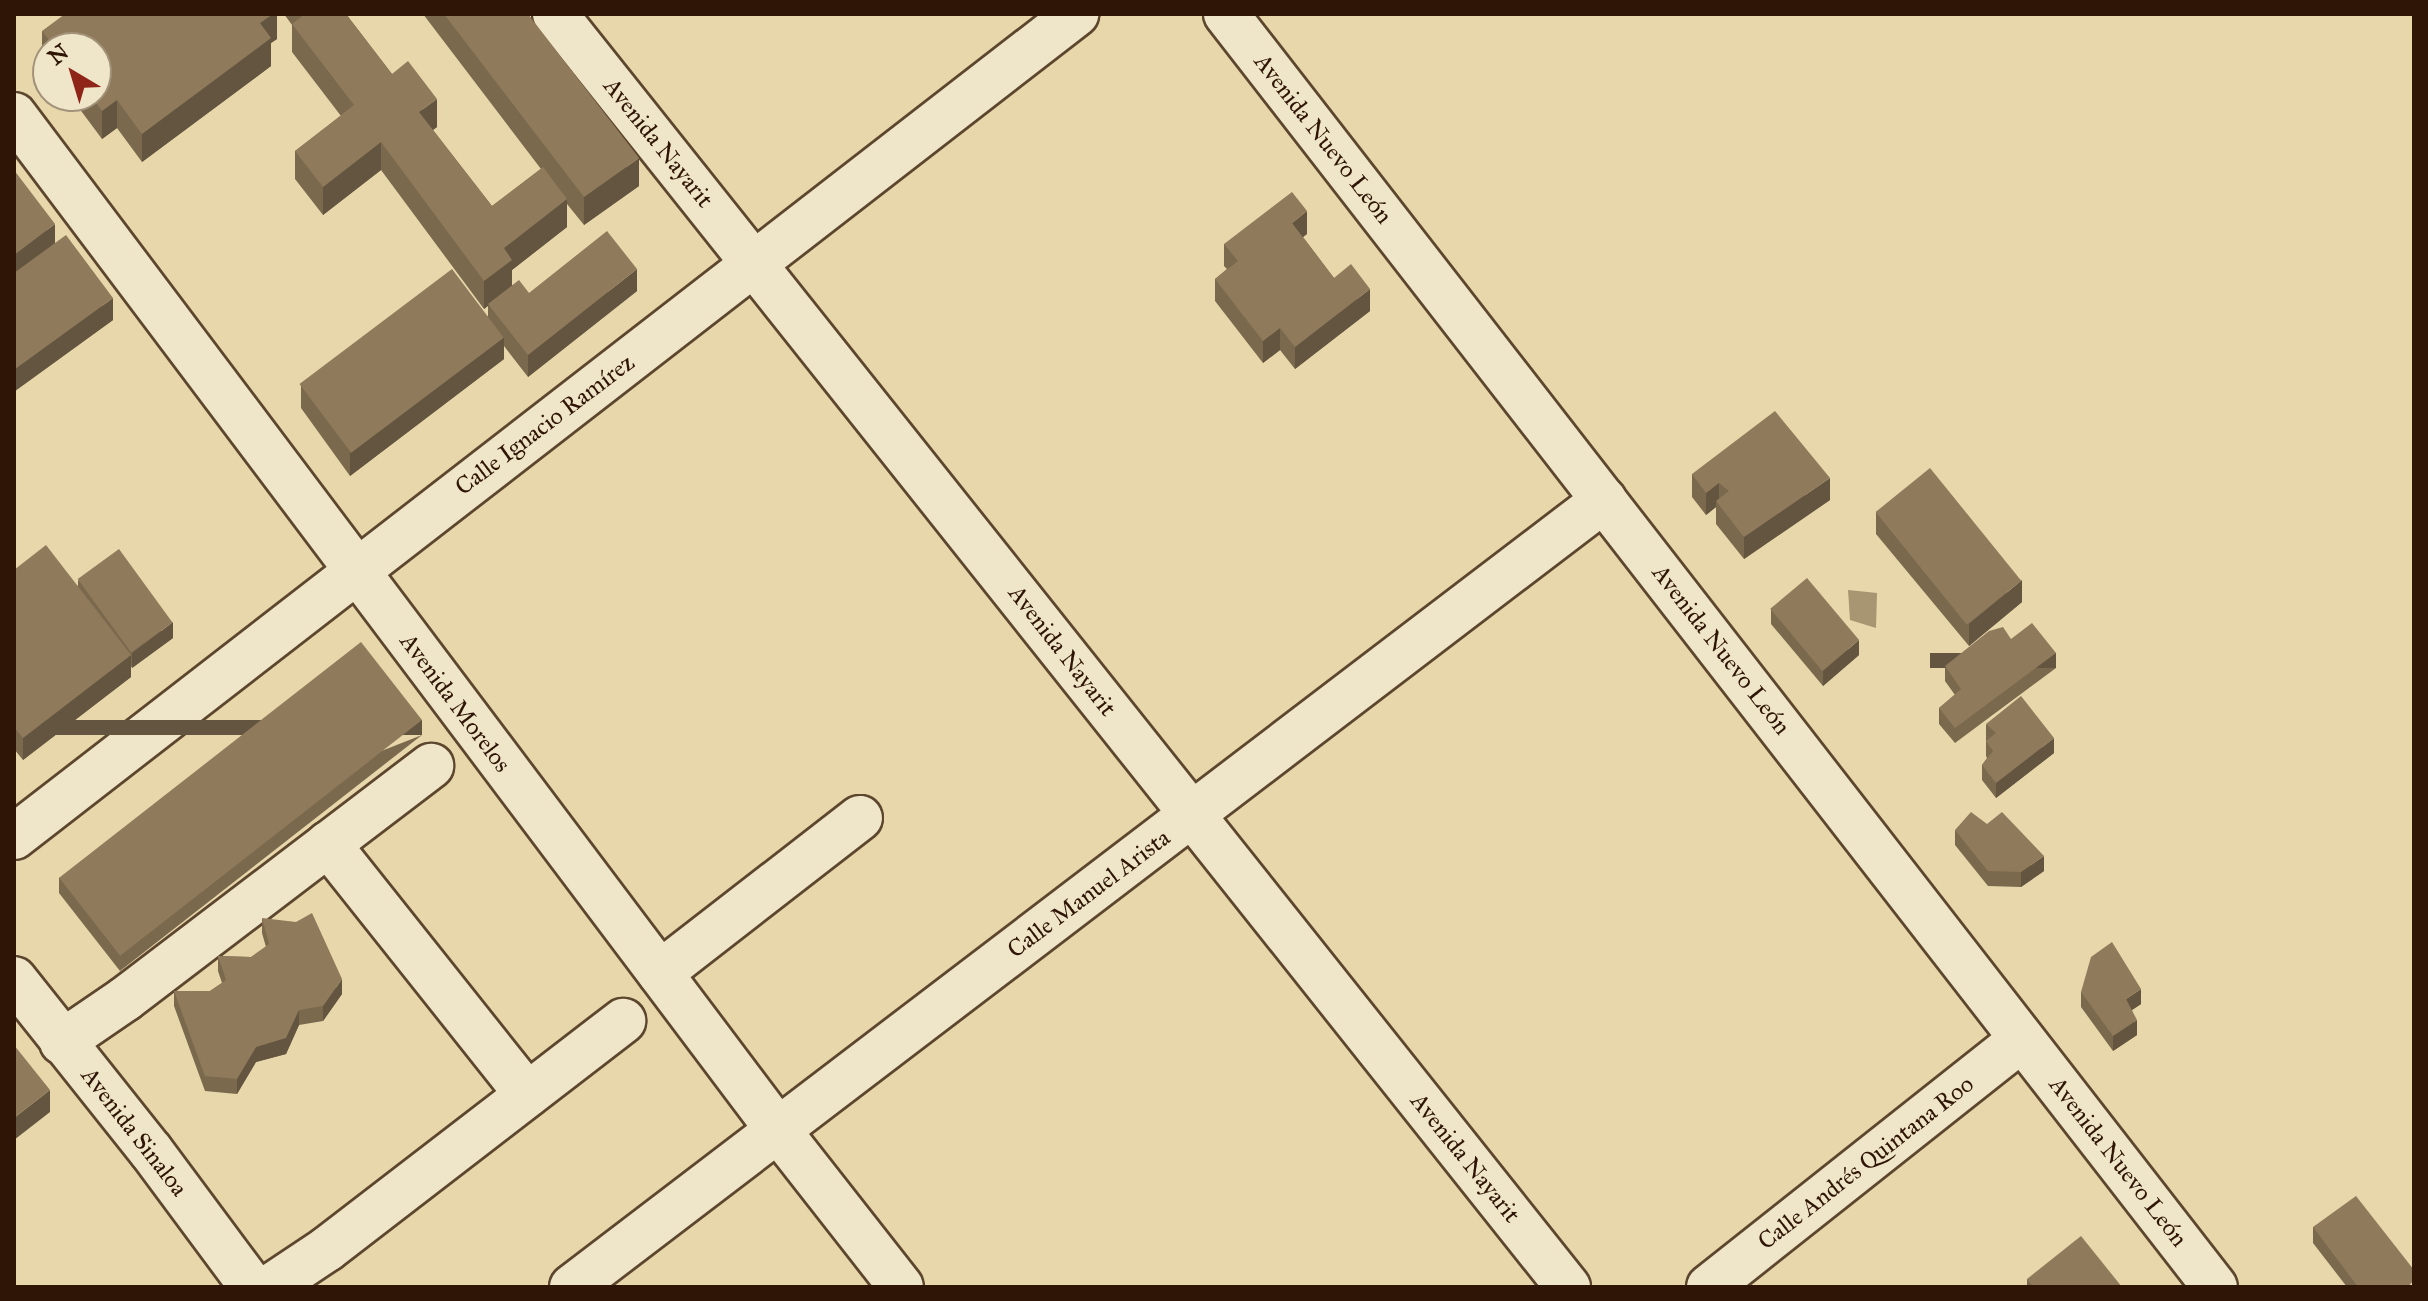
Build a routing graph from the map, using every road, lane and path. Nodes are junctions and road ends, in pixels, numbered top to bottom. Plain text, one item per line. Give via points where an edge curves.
1 (555, 14) edge
2 (1076, 14) edge
3 (1226, 14) edge
4 (14, 115) edge
5 (754, 264) junction
6 (1604, 500) junction
7 (355, 570) junction
8 (431, 766) dead end
9 (1192, 815) junction
10 (860, 818) dead end
11 (14, 837) edge
12 (328, 844) junction
13 (660, 973) junction
14 (14, 979) edge
15 (623, 1021) dead end
16 (2022, 1039) junction
17 (62, 1042) junction
18 (527, 1094) junction
19 (778, 1130) junction
20 (252, 1287) edge
21 (270, 1287) edge
22 (572, 1287) edge
23 (901, 1287) edge
24 (1568, 1287) edge
25 (1709, 1287) edge
26 (2215, 1287) edge

1 - 5 street, Avenida Nayarit
2 - 5 street, Calle Ignacio Ramírez
3 - 6 street, Avenida Nuevo León
4 - 7 street, Avenida Morelos
5 - 7 street, Calle Ignacio Ramírez
5 - 9 street, Avenida Nayarit
6 - 9 street, Calle Manuel Arista
6 - 16 street, Avenida Nuevo León
7 - 11 street, Calle Ignacio Ramírez
7 - 13 street, Avenida Morelos
8 - 12 street
9 - 19 street, Calle Manuel Arista
9 - 24 street, Avenida Nayarit
10 - 13 street
12 - 17 street
12 - 18 street
13 - 19 street, Avenida Morelos
14 - 17 street, Avenida Sinaloa
15 - 18 street
16 - 25 street, Calle Andrés Quintana Roo
16 - 26 street, Avenida Nuevo León
17 - 20 street, Avenida Sinaloa
18 - 21 street
19 - 22 street, Calle Manuel Arista
19 - 23 street, Avenida Morelos

